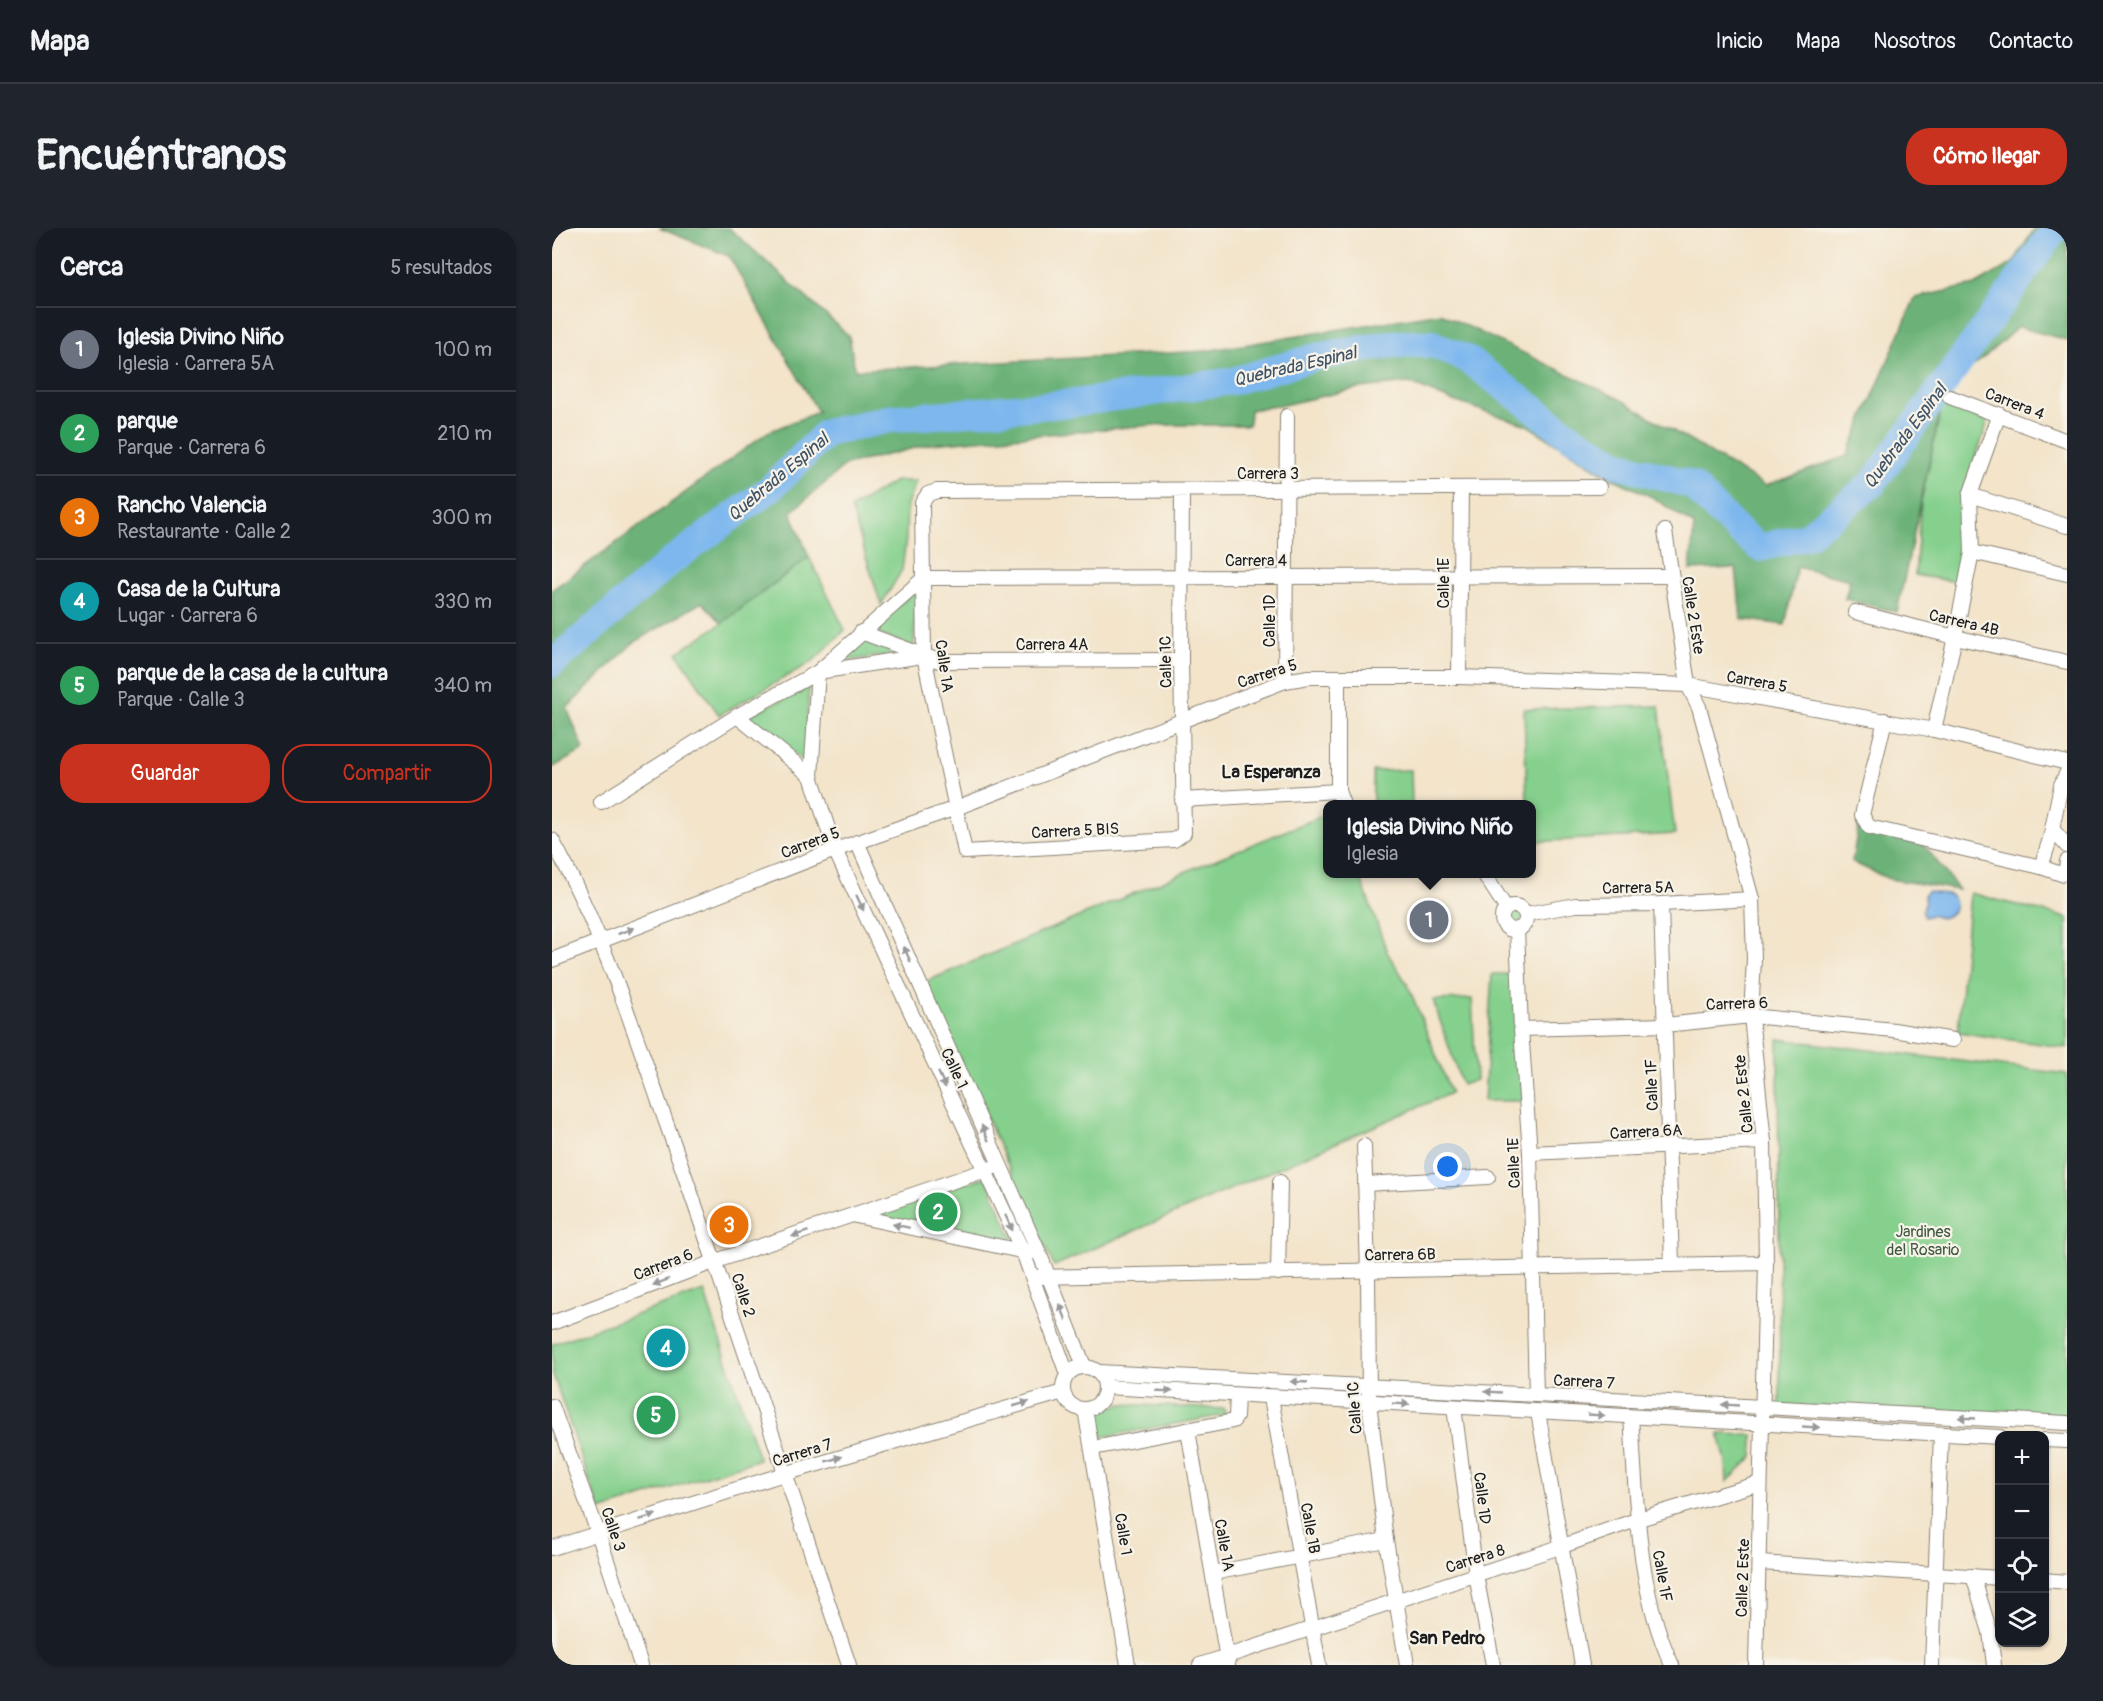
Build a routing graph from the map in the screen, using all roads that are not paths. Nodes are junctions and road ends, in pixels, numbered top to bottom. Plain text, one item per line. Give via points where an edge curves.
1 (1950, 397) dead end
2 (1999, 414) junction
3 (1287, 417) dead end
4 (2067, 441) edge
5 (1599, 487) dead end
6 (1461, 489) junction
7 (1182, 490) junction
8 (1286, 490) junction
9 (937, 491) joint
10 (1970, 495) junction
11 (2067, 526) edge
12 (1665, 531) dead end
13 (1972, 552) junction
14 (2067, 574) edge
15 (1671, 576) junction
16 (1182, 577) junction
17 (1286, 577) junction
18 (1460, 577) junction
19 (924, 578) junction
20 (1855, 612) dead end
21 (861, 632) junction
22 (1955, 637) junction
23 (924, 656) junction
24 (1181, 660) junction
25 (2067, 662) edge
26 (818, 672) junction
27 (1338, 677) junction
28 (1459, 677) junction
29 (1286, 681) junction
30 (1688, 685) junction
31 (737, 716) junction
32 (1184, 720) junction
33 (1885, 720) junction
34 (1934, 730) junction
35 (2067, 763) edge
36 (2067, 772) edge
37 (811, 776) junction
38 (1341, 798) edge
39 (1182, 800) junction
40 (601, 802) dead end
41 (956, 808) junction
42 (2052, 829) junction
43 (1184, 833) joint
44 (552, 840) edge
45 (857, 842) junction
46 (2067, 846) edge
47 (835, 850) junction
48 (965, 852) joint
49 (2041, 867) junction
50 (2064, 868) edge
51 (1487, 878) edge
52 (1752, 899) junction
53 (1661, 904) junction
54 (1506, 908) junction
55 (1526, 914) junction
56 (1517, 930) junction
57 (602, 940) junction
58 (552, 960) edge
59 (1751, 1016) junction
60 (1665, 1025) junction
61 (1521, 1029) junction
62 (1953, 1040) dead end
63 (1764, 1142) junction
64 (1364, 1146) dead end
65 (1669, 1146) junction
66 (1530, 1153) junction
67 (1000, 1166) junction
68 (984, 1170) junction
69 (1488, 1177) dead end
70 (1280, 1182) dead end
71 (1365, 1184) junction
72 (856, 1216) junction
73 (1023, 1252) junction
74 (1040, 1255) junction
75 (716, 1261) junction
76 (1766, 1263) junction
77 (1672, 1265) junction
78 (1533, 1268) junction
79 (1368, 1271) junction
80 (1278, 1273) junction
81 (1049, 1277) junction
82 (1034, 1278) junction
83 (552, 1323) edge
84 (1084, 1366) junction
85 (1099, 1372) junction
86 (1067, 1374) junction
87 (1368, 1386) junction
88 (1106, 1387) junction
89 (1063, 1392) junction
90 (1237, 1395) junction
91 (1536, 1395) junction
92 (1271, 1397) junction
93 (1369, 1402) junction
94 (552, 1406) edge
95 (1454, 1407) junction
96 (1762, 1407) junction
97 (1085, 1409) junction
98 (1538, 1412) junction
99 (1631, 1417) junction
100 (2067, 1423) edge
101 (1762, 1424) junction
102 (1188, 1430) junction
103 (1941, 1434) junction
104 (1995, 1437) edge
105 (2049, 1440) edge
106 (2067, 1441) edge
107 (1093, 1448) junction
108 (784, 1474) junction
109 (1760, 1483) junction
110 (1639, 1519) junction
111 (598, 1533) junction
112 (1386, 1540) junction
113 (1560, 1547) junction
114 (552, 1548) edge
115 (1300, 1556) junction
116 (1760, 1563) junction
117 (1213, 1573) junction
118 (1935, 1574) junction
119 (1476, 1575) junction
120 (1973, 1576) junction
121 (1995, 1578) edge
122 (2049, 1580) edge
123 (2067, 1582) edge
124 (1396, 1601) junction
125 (1313, 1628) junction
126 (1227, 1661) edge
127 (1752, 1664) edge
128 (641, 1665) edge
129 (849, 1665) edge
130 (1128, 1665) edge
131 (1200, 1665) edge
132 (1319, 1665) edge
133 (1407, 1665) edge
134 (1493, 1665) edge
135 (1582, 1665) edge
136 (1672, 1665) edge
137 (1932, 1665) edge
138 (1994, 1665) edge

1 - 2 street, Carrera 4
2 - 4 street, Carrera 4
2 - 10 street
3 - 8 street, Calle 1D
5 - 6 street, Carrera 3
6 - 8 street, Carrera 3
6 - 18 street, Calle 1E
7 - 8 street, Carrera 3
7 - 9 street, Carrera 3
7 - 16 street, Calle 1C
8 - 17 street, Calle 1D
9 - 19 street, Calle 1A via 928,494 922,503
10 - 11 street
10 - 13 street
12 - 15 street, Calle 2 Este
13 - 14 street
13 - 22 street
15 - 18 street, Carrera 4
15 - 30 street, Calle 2 Este
16 - 17 street, Carrera 4
16 - 19 street, Carrera 4
16 - 24 street, Calle 1C
17 - 18 street, Carrera 4
17 - 29 street, Calle 1D
18 - 28 street, Calle 1E
19 - 21 street
19 - 23 street, Calle 1A
20 - 22 street, Carrera 4B
21 - 23 street, Carrera 4A
21 - 26 street
22 - 25 street, Carrera 4B
22 - 34 street
23 - 24 street, Carrera 4A via 939,661
23 - 26 street, Carrera 4A
23 - 41 street, Calle 1A
24 - 32 street, Calle 1C
26 - 31 street
26 - 37 street, Calle 1
27 - 28 street, Carrera 5
27 - 29 street, Carrera 5
27 - 38 street
28 - 30 street, Carrera 5
29 - 32 street, Carrera 5
30 - 33 street, Carrera 5
30 - 52 street, Calle 2 Este via 1699,707
31 - 37 street
31 - 40 street
32 - 39 street, Calle 1C
32 - 41 street, Carrera 5
33 - 34 street, Carrera 5
33 - 49 street via 1862,815 1869,827
34 - 35 street, Carrera 5
36 - 42 street
37 - 47 street, Calle 1
38 - 39 street
39 - 43 street, Calle 1C
41 - 45 street, Carrera 5
41 - 48 street, Calle 1A
42 - 46 street
42 - 49 street
43 - 48 street, Carrera 5 BIS via 1174,840
44 - 57 street, Calle 2
45 - 47 street, Carrera 5
67 -> 45 street, Calle 1
57 -> 47 street, Carrera 5
47 -> 68 street, Calle 1
49 - 50 street
51 - 54 street
52 - 53 street, Carrera 5A
52 - 59 street, Calle 2 Este
53 - 55 street, Carrera 5A via 1575,905
53 - 60 street, Calle 1F
54 - 55 street via 1517,906
54 - 56 street via 1503,923
55 - 56 street via 1525,922
56 - 61 street, Calle 1E
57 - 58 street, Carrera 5
57 - 75 street, Calle 2
59 - 60 street, Carrera 6
59 - 62 street, Carrera 6
59 - 63 street, Calle 2 Este
60 - 61 street, Carrera 6
60 - 65 street, Calle 1F
61 - 66 street, Calle 1E
63 - 65 street, Carrera 6A
63 - 76 street, Calle 2 Este
64 - 71 street, Calle 1C
65 - 66 street, Carrera 6A
65 - 77 street, Calle 1F
66 - 78 street, Calle 1E
67 - 68 street, Carrera 6
67 - 74 street, Calle 1
68 - 72 street, Carrera 6
68 -> 73 street, Calle 1
69 - 71 street
70 - 80 street
71 - 79 street, Calle 1C
73 -> 72 street, Carrera 6
72 -> 75 street, Carrera 6
73 - 74 street, Carrera 6
73 - 82 street, Calle 1
74 - 81 street, Calle 1
75 -> 83 street, Carrera 6
75 - 108 street, Calle 2
76 - 77 street, Carrera 6B
76 - 96 street, Calle 2 Este
77 - 78 street, Carrera 6B
78 - 79 street, Carrera 6B
78 - 91 street, Calle 1E
79 - 80 street, Carrera 6B
79 - 87 street, Calle 1C
80 - 81 street, Carrera 6B
81 - 82 street, Carrera 6B
84 -> 81 street, Calle 1
82 - 86 street, Calle 1
84 - 85 street
84 - 86 street
87 -> 85 street, Carrera 7
85 - 88 street
86 - 89 street
91 -> 87 street, Carrera 7
87 - 93 street, Calle 1C
88 -> 90 street, Carrera 7
88 - 97 street via 1100,1402
89 - 97 street via 1067,1401
108 -> 89 street, Carrera 7
90 - 92 street, Carrera 7
90 - 102 street via 1236,1420
96 -> 91 street, Carrera 7
92 - 93 street, Carrera 7
92 - 115 street, Calle 1B
93 -> 95 street, Carrera 7
93 - 112 street, Calle 1C
94 - 111 street, Calle 3
95 - 98 street, Carrera 7
95 - 119 street, Calle 1D
100 -> 96 street, Carrera 7
96 - 101 street, Calle 2 Este
97 - 107 street, Calle 1
98 -> 99 street, Carrera 7
98 - 113 street
99 - 101 street, Carrera 7
99 - 110 street, Calle 1F
101 -> 103 street, Carrera 7
101 - 109 street, Calle 2 Este
102 - 107 street
102 - 117 street, Calle 1A
103 - 104 street, Carrera 7
103 - 118 street
105 - 106 street
107 - 130 street, Calle 1
111 -> 108 street, Carrera 7
108 - 129 street, Calle 2
109 - 110 street, Carrera 8
109 - 116 street, Calle 2 Este
110 - 113 street, Carrera 8
110 - 136 street, Calle 1F via 1642,1564 1651,1608
111 - 114 street, Carrera 7
111 - 128 street, Calle 3
112 - 115 street
112 - 124 street, Calle 1C
113 - 119 street, Carrera 8
113 - 135 street
115 - 117 street
115 - 125 street, Calle 1B
116 - 118 street
116 - 127 street, Calle 2 Este
117 - 126 street, Calle 1A
118 - 120 street
118 - 137 street
119 - 124 street, Carrera 8
119 - 134 street, Calle 1D
120 - 121 street
120 - 138 street via 1990,1632
122 - 123 street
124 - 125 street, Carrera 8
124 - 133 street, Calle 1C
125 - 126 street, Carrera 8
125 - 132 street, Calle 1B
126 - 131 street, Carrera 8

